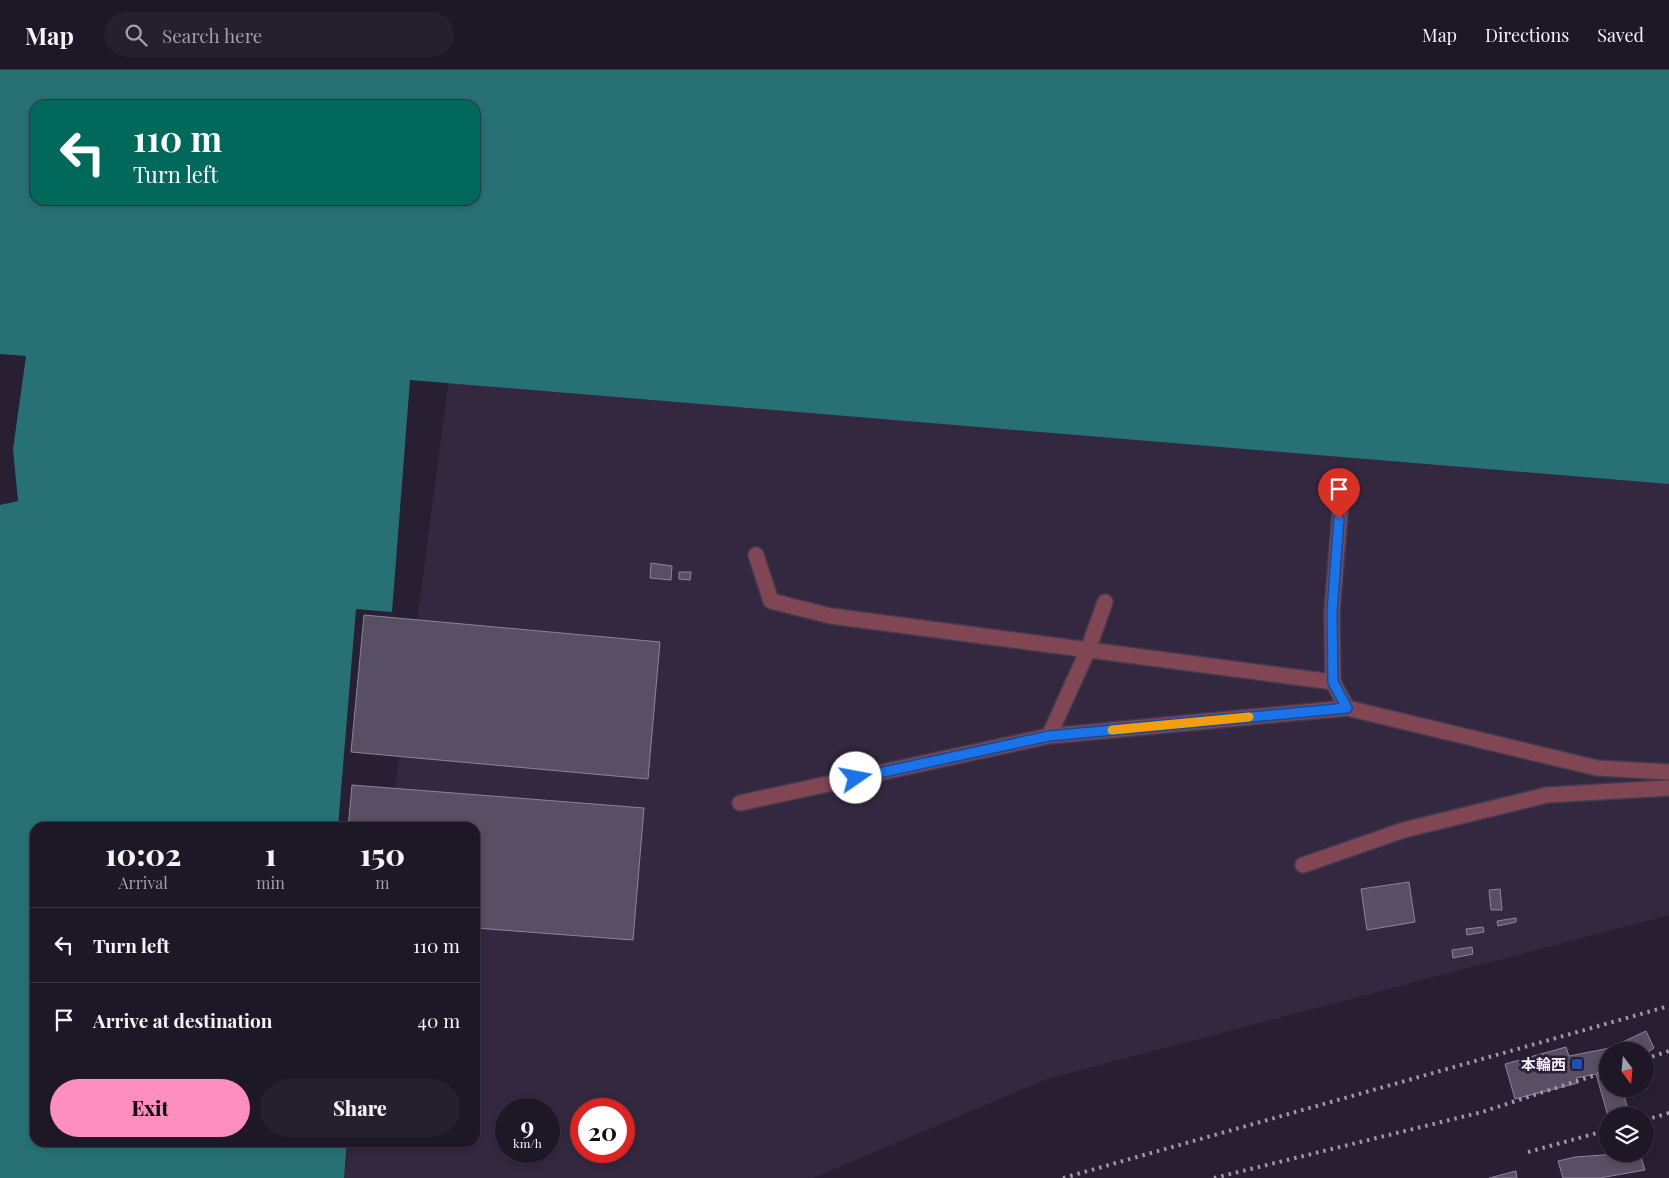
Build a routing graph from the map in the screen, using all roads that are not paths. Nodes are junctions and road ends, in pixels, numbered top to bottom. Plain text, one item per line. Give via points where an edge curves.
1 (1341, 500) dead end
2 (756, 555) dead end
3 (1105, 602) dead end
4 (1088, 650) junction
5 (1333, 682) junction
6 (1347, 708) junction
7 (1049, 736) junction
8 (1669, 772) edge
9 (1669, 788) edge
10 (740, 803) dead end
11 (1303, 865) dead end

1 - 5 lane via 1332,612
2 - 4 lane via 771,601 832,616
3 - 4 lane
4 - 5 lane
4 - 7 lane
5 - 6 lane
6 - 7 lane
6 - 8 lane via 1596,768
7 - 10 lane
9 - 11 lane via 1546,795 1404,830

